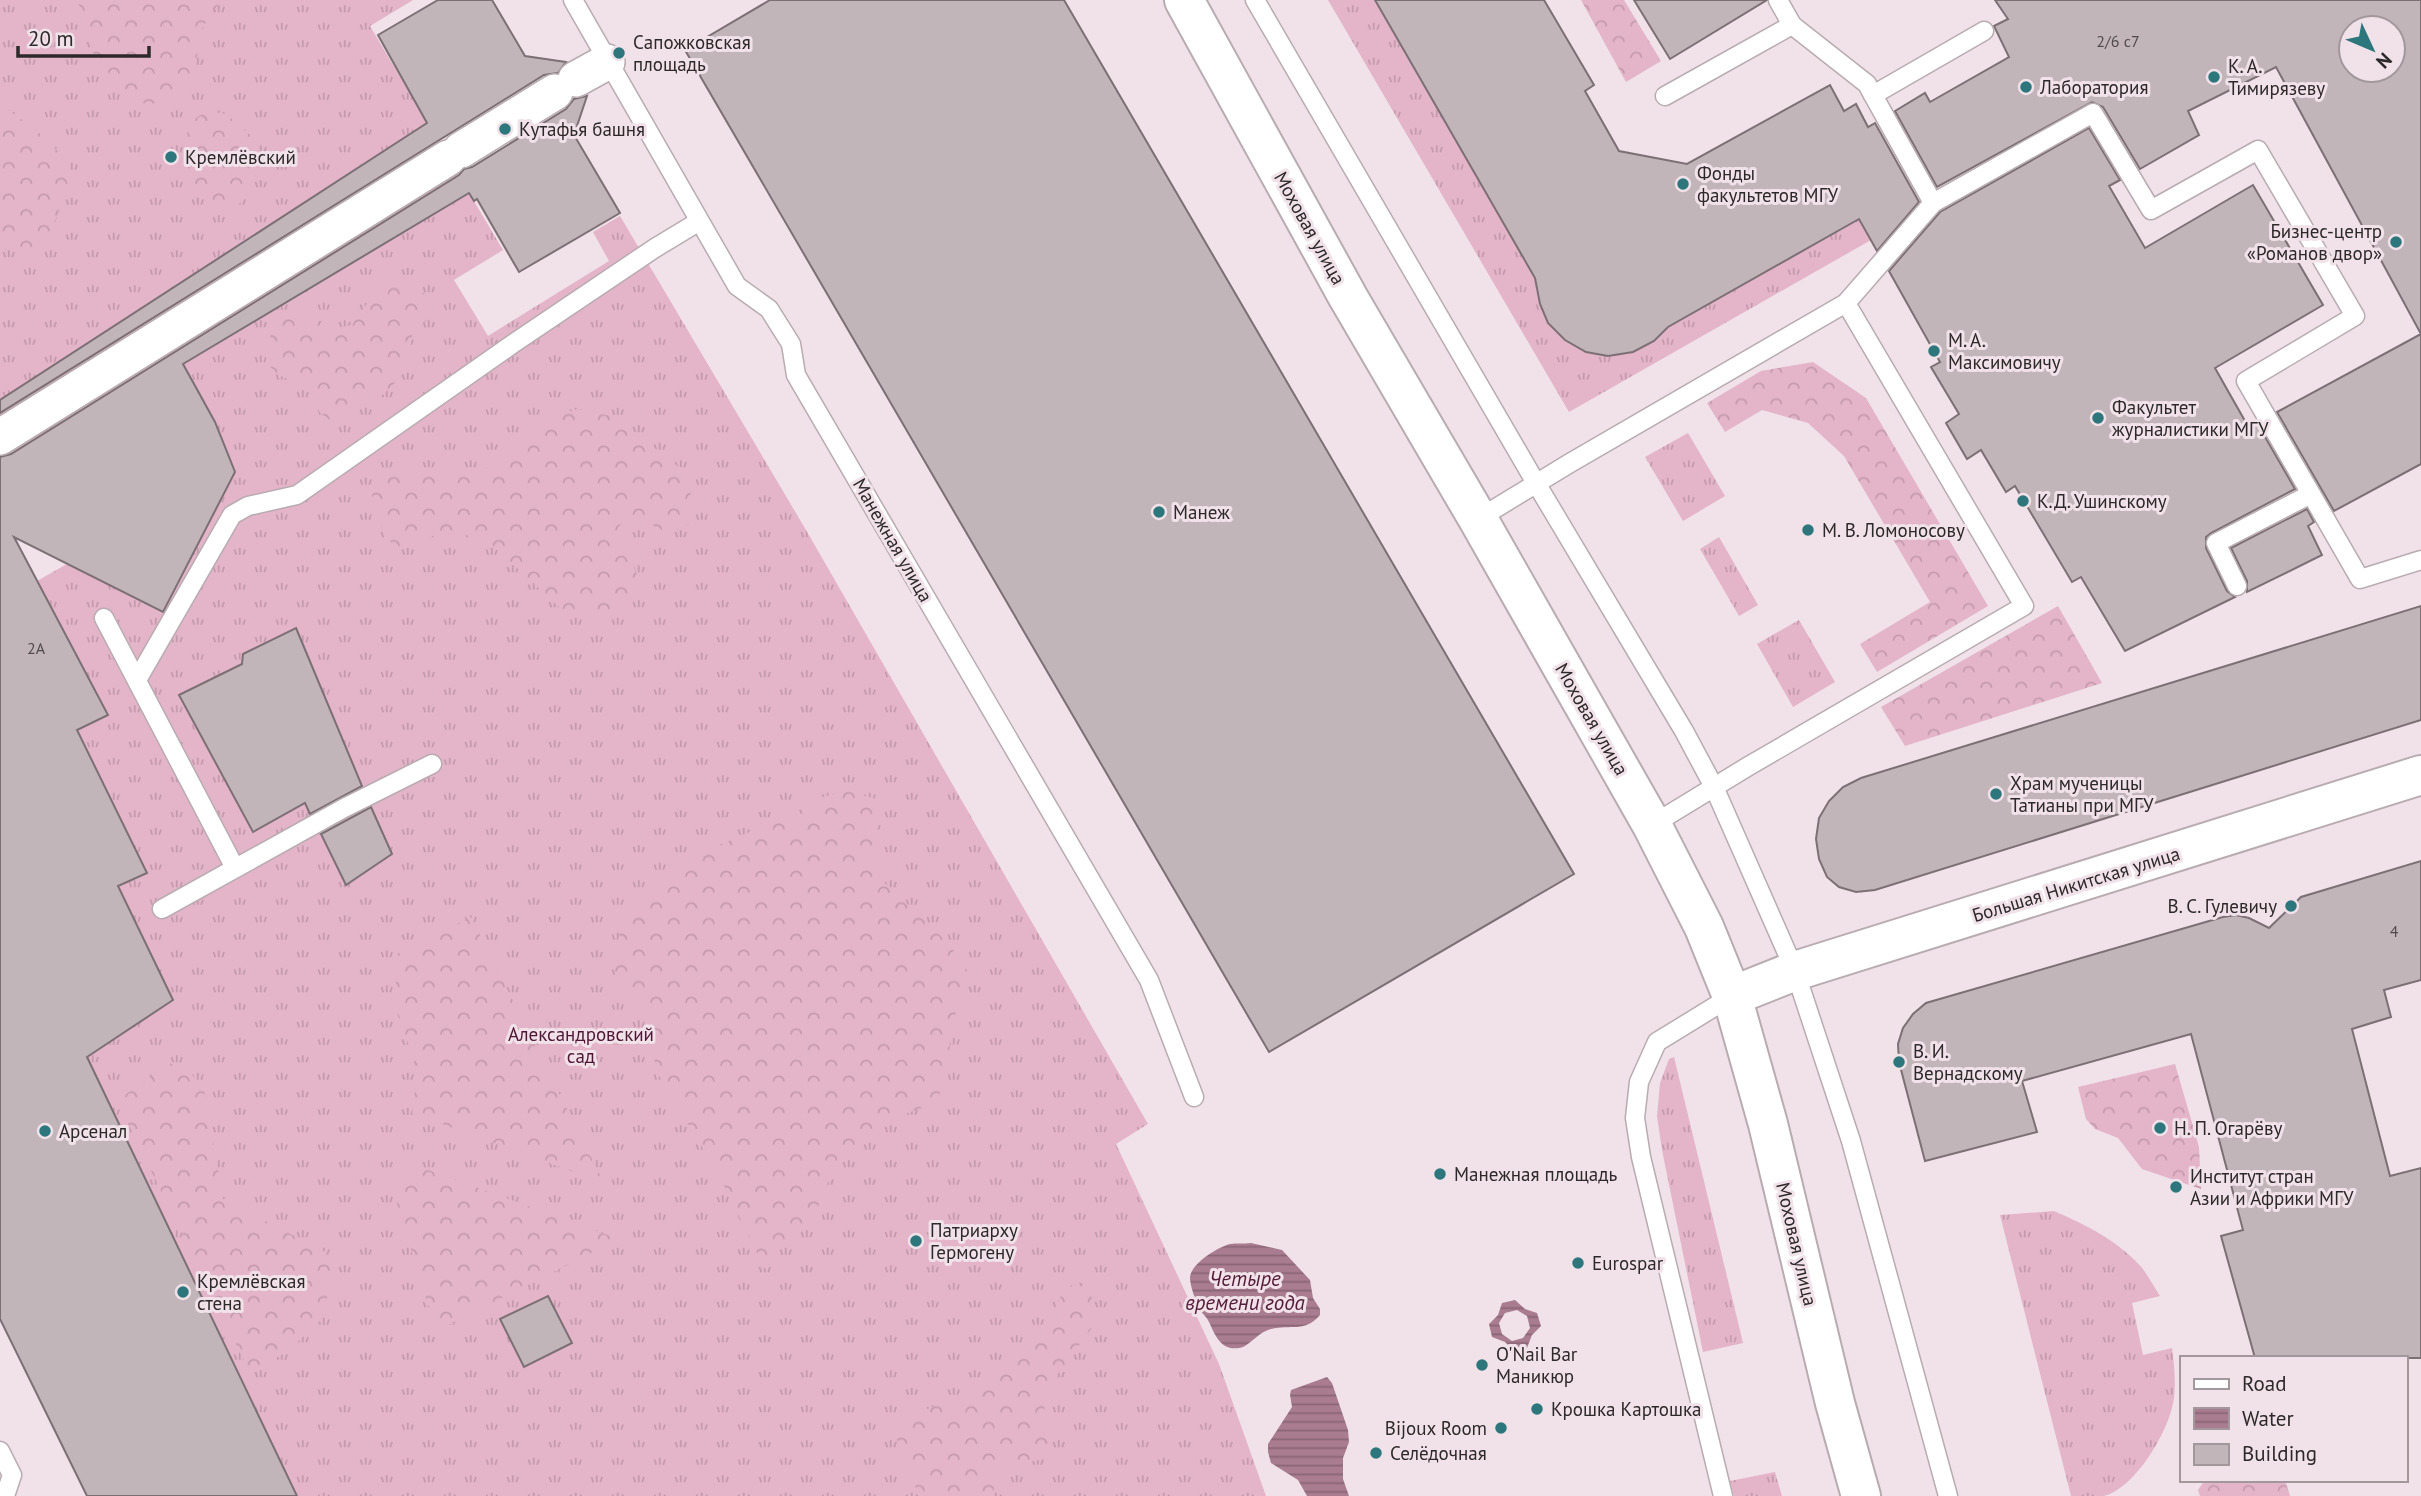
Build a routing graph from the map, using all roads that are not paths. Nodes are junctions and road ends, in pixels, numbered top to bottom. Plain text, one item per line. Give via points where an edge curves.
1 (573, 0) edge
2 (1184, 0) edge
3 (1255, 0) edge
4 (1778, 0) edge
5 (1792, 26) junction
6 (1983, 31) dead end
7 (607, 62) junction
8 (1873, 95) junction
9 (1665, 96) dead end
10 (1933, 203) junction
11 (698, 222) junction
12 (1846, 303) junction
13 (0, 437) edge
14 (1536, 483) junction
15 (2311, 494) junction
16 (1478, 519) junction
17 (2421, 560) edge
18 (2237, 586) dead end
19 (104, 618) dead end
20 (137, 680) junction
21 (432, 764) dead end
22 (2421, 775) edge
23 (1714, 787) junction
24 (1652, 825) junction
25 (235, 868) junction
26 (162, 909) dead end
27 (1796, 971) junction
28 (1732, 996) junction
29 (1194, 1097) dead end
30 (0, 1451) edge
31 (5, 1496) edge
32 (1723, 1496) edge
33 (1861, 1496) edge
34 (1948, 1496) edge

1 - 7 lane, Манежная улица
2 - 16 main road, Моховая улица via 1348,298
3 - 14 lane
4 - 5 lane
5 - 8 lane via 1867,84
5 - 9 lane
6 - 8 lane
7 - 11 lane, Манежная улица
7 - 13 street
8 - 10 lane
10 - 12 lane
10 - 15 lane via 2093,113 2151,210 2258,150 2355,316 2246,381
11 - 20 lane via 297,495 248,506 232,515
11 - 29 lane, Манежная улица via 737,286 769,309 791,344 796,375 1149,980
12 - 14 lane
12 - 23 lane via 2024,606
14 - 16 lane
14 - 23 lane
15 - 17 lane via 2360,579
15 - 18 lane via 2216,543
16 - 24 main road, Моховая улица
19 - 20 lane
20 - 25 lane
21 - 25 lane
22 - 27 main road, Большая Никитская улица
23 - 24 lane
23 - 27 lane
24 - 28 main road, Моховая улица via 1704,927
25 - 26 lane
27 - 28 main road, Большая Никитская улица
27 - 34 lane via 1851,1141
28 - 32 lane via 1657,1042 1639,1082 1635,1118
28 - 33 main road, Моховая улица
30 - 31 lane via 12,1475

